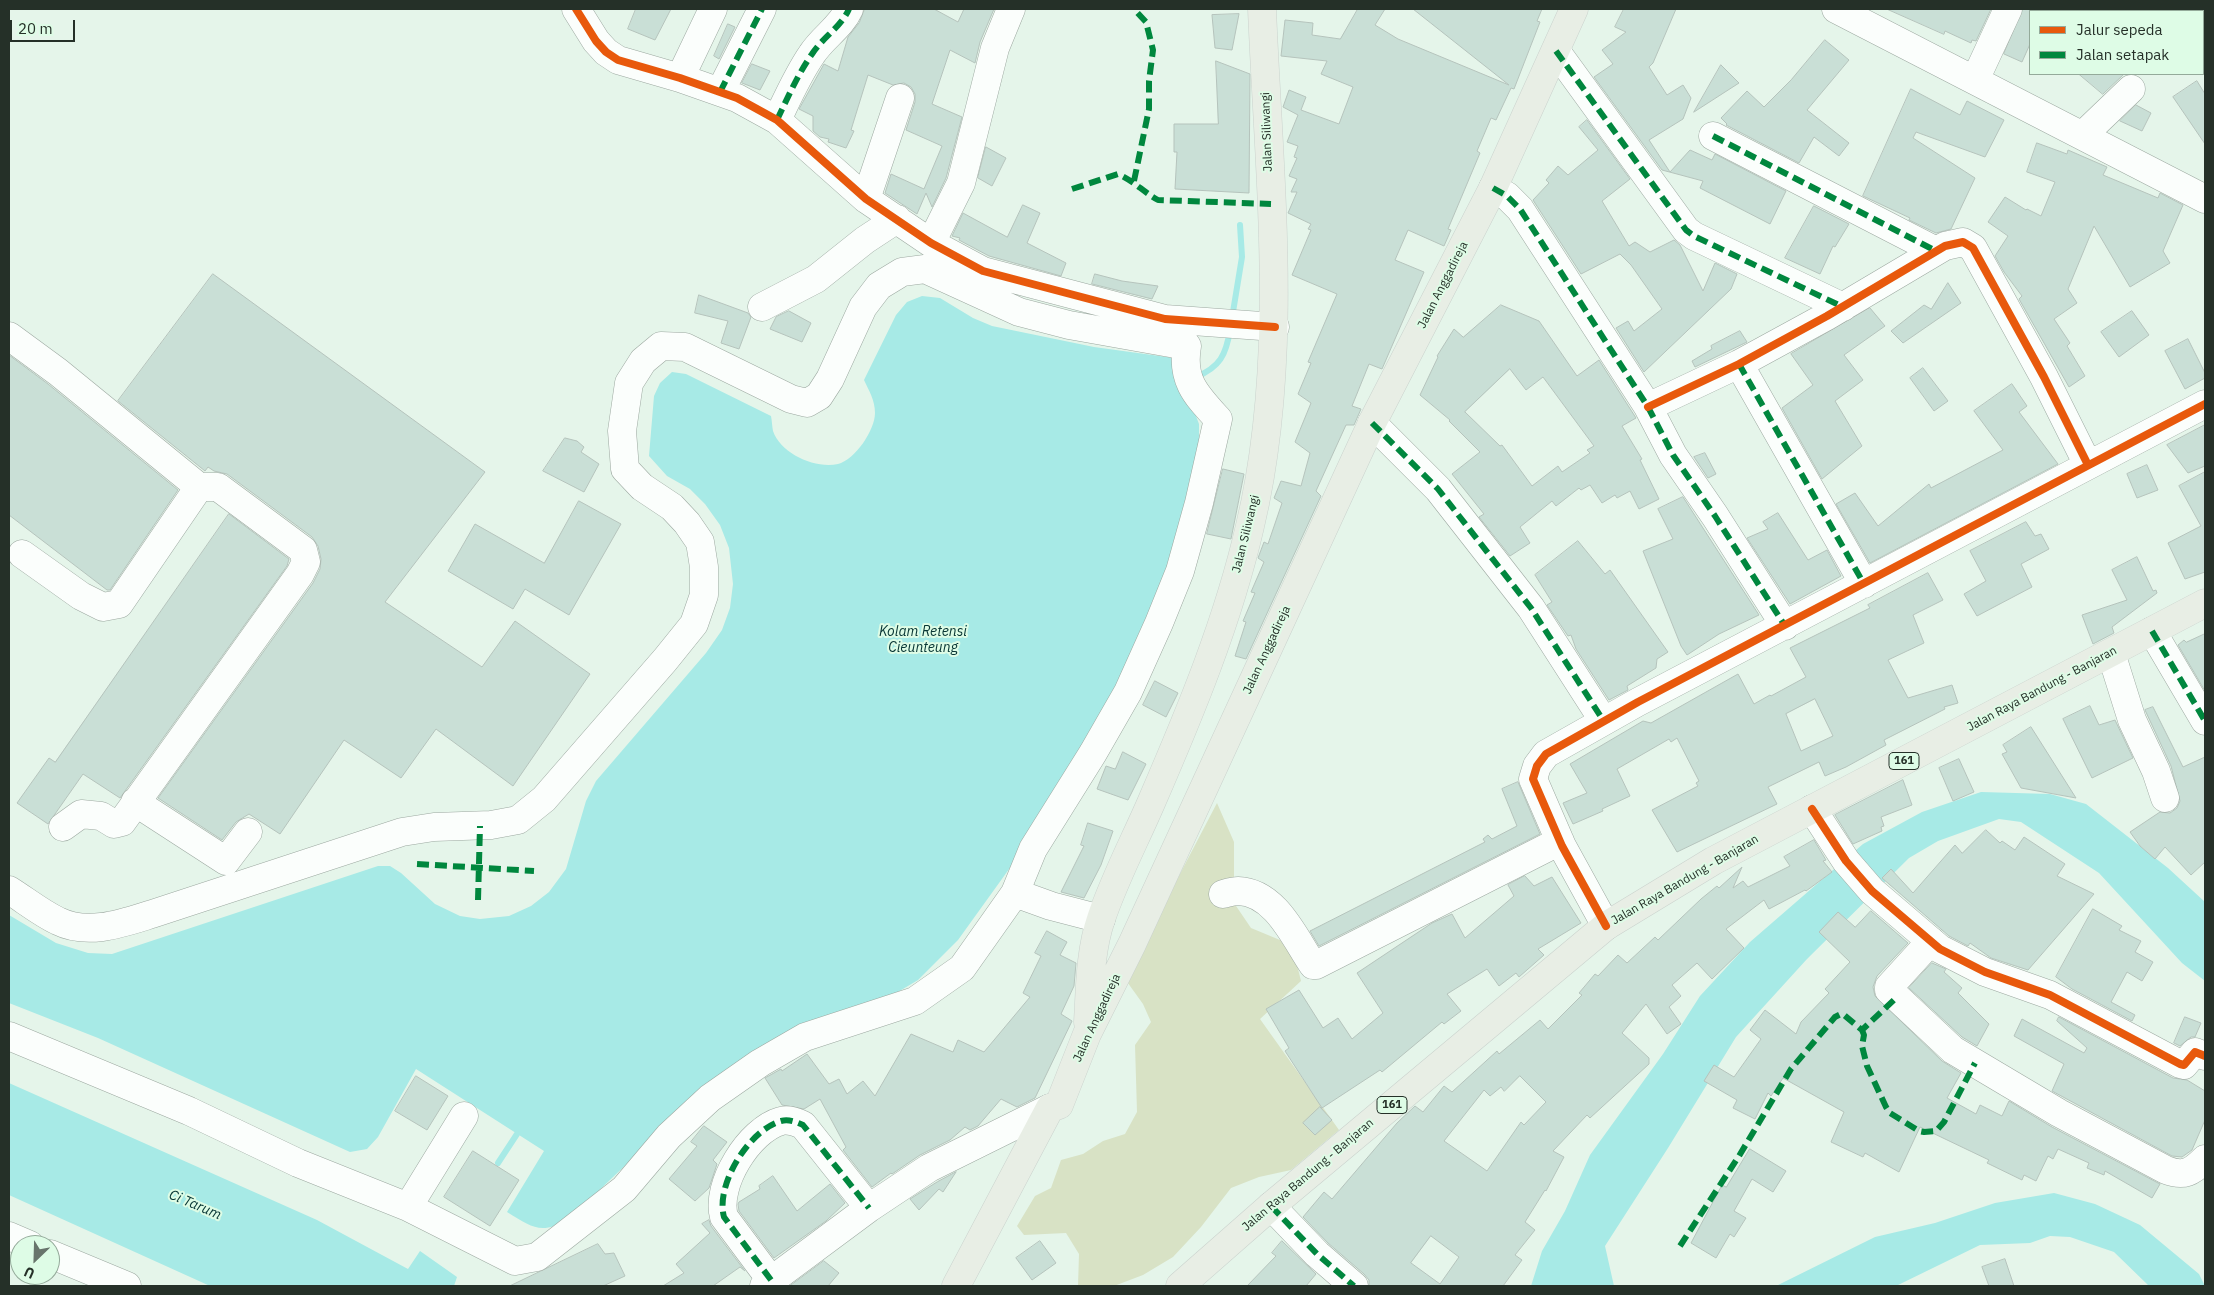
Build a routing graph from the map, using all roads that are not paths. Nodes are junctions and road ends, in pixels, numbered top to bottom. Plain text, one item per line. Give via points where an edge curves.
1 (576, 9) edge
2 (713, 9) edge
3 (762, 9) edge
4 (849, 9) edge
5 (1011, 9) edge
6 (1262, 9) edge
7 (1574, 9) edge
8 (1836, 9) edge
9 (2008, 9) edge
10 (1556, 51) junction
11 (680, 78) junction
12 (1975, 80) junction
13 (2132, 89) dead end
14 (720, 92) junction
15 (900, 98) dead end
16 (777, 120) junction
17 (1714, 136) dead end
18 (2083, 136) junction
19 (1493, 188) junction
20 (2205, 198) edge
21 (866, 199) junction
22 (897, 220) junction
23 (931, 243) junction
24 (1936, 251) junction
25 (762, 307) dead end
26 (1843, 308) junction
27 (1275, 327) junction
28 (9, 336) edge
29 (1739, 364) junction
30 (2205, 404) edge
31 (1648, 407) junction
32 (1372, 423) junction
33 (2088, 465) junction
34 (200, 487) junction
35 (22, 554) dead end
36 (1864, 584) junction
37 (2205, 603) edge
38 (1784, 626) junction
39 (2152, 631) junction
40 (2111, 652) junction
41 (1603, 720) junction
42 (2205, 721) edge
43 (2165, 798) dead end
44 (135, 802) junction
45 (1812, 809) junction
46 (63, 827) dead end
47 (248, 832) dead end
48 (1560, 841) junction
49 (9, 890) edge
50 (1016, 893) junction
51 (1223, 894) dead end
52 (1101, 920) junction
53 (1606, 926) junction
54 (1931, 941) junction
55 (1087, 1034) junction
56 (9, 1036) edge
57 (2205, 1056) edge
58 (1050, 1108) junction
59 (464, 1116) dead end
60 (2205, 1159) edge
61 (1271, 1206) junction
62 (408, 1207) junction
63 (869, 1208) junction
64 (60, 1258) edge
65 (767, 1283) edge
66 (961, 1284) edge
67 (127, 1286) edge
68 (1180, 1286) edge
69 (1354, 1286) edge

1 - 11 street via 596,41 618,60
2 - 11 street
3 - 14 street
4 - 16 street via 840,24 813,52
5 - 23 street via 995,48 961,183
6 - 27 main road, Jalan Siliwangi
7 - 10 main road, Jalan Anggadireja
8 - 12 street
9 - 12 street
10 - 19 main road, Jalan Anggadireja
10 - 26 street via 1686,230
11 - 14 street
12 - 18 street
13 - 18 street
14 - 16 street
15 - 21 street
16 - 21 street
17 - 24 street
18 - 20 street
19 - 31 street via 1520,209
19 - 32 main road, Jalan Anggadireja
21 - 22 street
22 - 23 street
22 - 25 street via 865,240 816,279
23 - 27 street via 991,274 1165,319
24 - 26 street
24 - 33 street via 1956,242 1973,248
26 - 29 street
27 - 52 main road, Jalan Siliwangi via 1267,435 1250,527 1223,622 1184,725
28 - 34 street
29 - 31 street
29 - 36 street
30 - 33 street
31 - 38 street via 1673,455
32 - 41 street via 1438,489 1526,601
32 - 55 main road, Jalan Anggadireja via 1132,944
33 - 36 street
34 - 35 street via 119,604 103,607 81,596
34 - 44 street via 218,487 303,550 306,562
36 - 38 street
37 - 39 main road, Jalan Raya Bandung - Banjaran / 161
38 - 41 street
39 - 40 main road, Jalan Raya Bandung - Banjaran / 161
39 - 42 street
40 - 43 street via 2132,720 2156,770
40 - 45 main road, Jalan Raya Bandung - Banjaran / 161
41 - 48 street via 1546,754 1536,766 1533,779
44 - 46 street via 118,824 101,816 81,814
44 - 47 street via 226,861
45 - 53 main road, Jalan Raya Bandung - Banjaran / 161 via 1712,861
45 - 54 street via 1846,861 1872,892
48 - 51 street via 1316,965 1275,908 1254,894 1238,891
48 - 53 street
49 - 50 street via 59,922 84,928 110,926 402,832 518,820 544,799 665,660 694,624 704,595 700,542 672,507 642,487 625,469 622,431 628,382 642,361 660,346 685,347 791,399 807,403 819,396 830,379 863,307 879,286 902,272 925,269 1019,312 1069,325 1186,346 1187,376 1196,396 1218,419 1180,571 1160,623 1128,692 1094,753 1032,849
50 - 52 street
50 - 62 street via 962,968 915,1001 804,1037 760,1063 710,1098 669,1136 624,1189 537,1257 515,1261
52 - 55 main road, Jalan Siliwangi via 1091,968
53 - 61 main road, Jalan Raya Bandung - Banjaran / 161
54 - 57 street via 1950,956 1985,972 2050,994 2180,1064 2184,1065 2195,1052
54 - 60 street via 1889,990 1953,1050 2059,1113 2166,1170 2184,1174
55 - 58 main road, Jalan Anggadireja via 1059,1105
56 - 62 street via 189,1111 298,1163
58 - 63 street via 929,1168
58 - 66 main road, Jalan Anggadireja
59 - 62 street
61 - 68 main road, Jalan Raya Bandung - Banjaran / 161
61 - 69 street via 1317,1254
63 - 65 street
63 - 65 street via 804,1125 793,1120 782,1121 763,1132 742,1152 722,1198 721,1208
64 - 67 street

